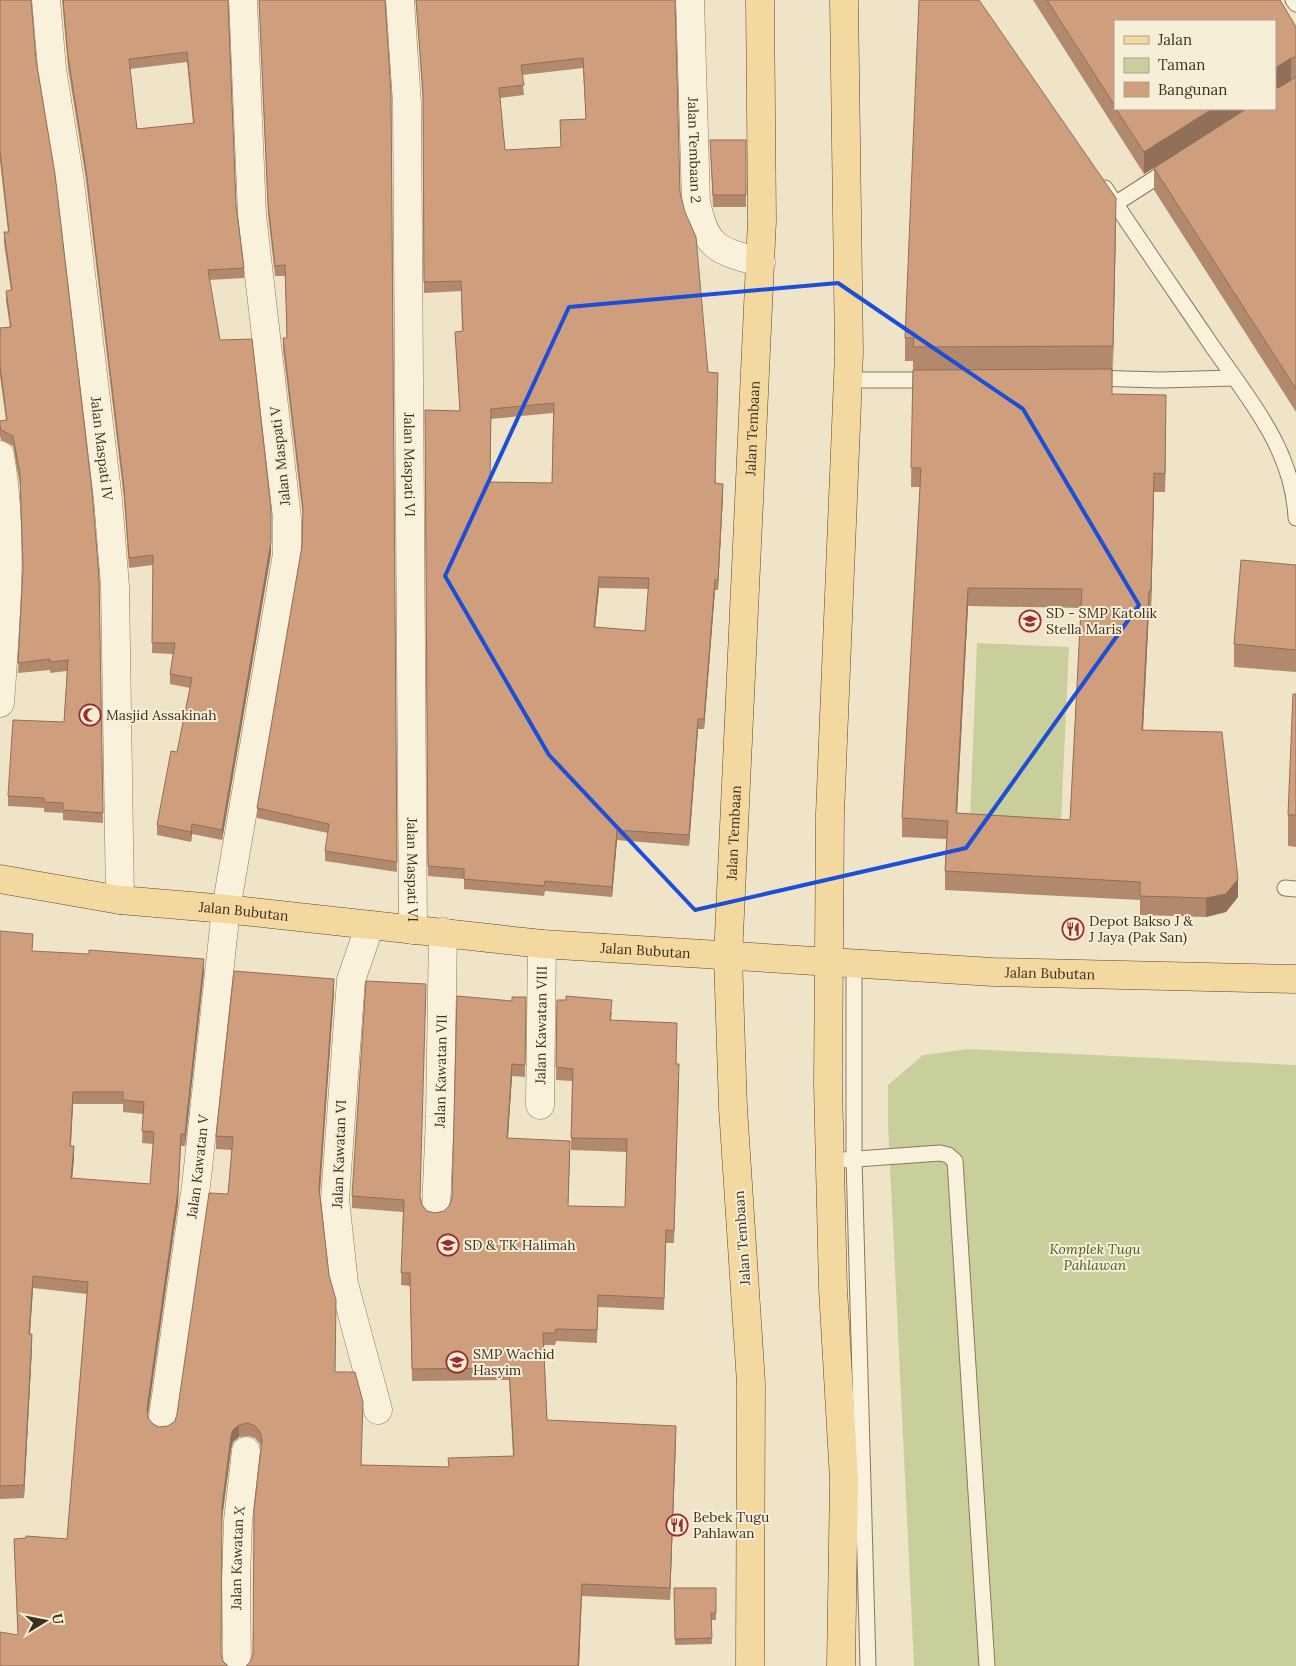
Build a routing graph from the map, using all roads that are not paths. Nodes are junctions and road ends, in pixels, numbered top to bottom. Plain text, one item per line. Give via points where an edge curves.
1 (46, 0) edge
2 (243, 0) edge
3 (400, 0) edge
4 (690, 0) edge
5 (760, 0) edge
6 (844, 0) edge
7 (1293, 0) edge
8 (1296, 4) edge
9 (1181, 162) edge
10 (1099, 179) edge
11 (1115, 204) junction
12 (761, 262) junction
13 (1074, 378) edge
14 (1234, 378) junction
15 (848, 380) junction
16 (952, 380) edge
17 (0, 455) edge
18 (1296, 518) edge
19 (0, 703) edge
20 (0, 880) edge
21 (120, 900) junction
22 (226, 909) junction
23 (370, 926) junction
24 (413, 930) junction
25 (443, 932) junction
26 (542, 944) junction
27 (728, 957) junction
28 (841, 964) junction
29 (1296, 979) edge
30 (540, 1105) dead end
31 (841, 1160) junction
32 (436, 1210) dead end
33 (378, 1410) dead end
34 (162, 1424) dead end
35 (246, 1450) dead end
36 (237, 1666) edge
37 (750, 1666) edge
38 (841, 1666) edge
39 (868, 1666) edge
40 (987, 1666) edge

1 - 21 street, Jalan Maspati IV via 52,70 70,182 108,500 115,586
2 - 22 street, Jalan Maspati V via 252,215 287,518 287,554
3 - 24 street, Jalan Maspati VI via 407,104
4 - 12 street, Jalan Tembaan 2 via 696,202 702,229 723,251
5 - 12 main road, Jalan Tembaan
6 - 15 main road
7 - 8 lane
9 - 11 lane
10 - 11 lane
11 - 14 lane
12 - 27 main road, Jalan Tembaan
13 - 14 lane
14 - 18 lane via 1262,416 1284,460 1295,498
15 - 16 lane
15 - 28 main road via 830,814
17 - 19 street via 9,536
20 - 21 main road, Jalan Bubutan
21 - 22 main road, Jalan Bubutan
22 - 23 main road, Jalan Bubutan
22 - 34 street, Jalan Kawatan V via 196,1186
23 - 24 main road, Jalan Bubutan
23 - 33 street, Jalan Kawatan VI via 351,980 335,1199 344,1284
24 - 25 main road, Jalan Bubutan
25 - 26 main road, Jalan Bubutan
25 - 32 street, Jalan Kawatan VII
26 - 27 main road, Jalan Bubutan
26 - 30 street, Jalan Kawatan VIII
27 - 28 main road, Jalan Bubutan
27 - 37 main road, Jalan Tembaan via 733,1108 751,1383
28 - 29 main road, Jalan Bubutan via 993,972
28 - 31 main road
31 - 38 main road via 833,1289 844,1480
31 - 39 lane
31 - 40 lane via 940,1153 955,1161
35 - 36 street, Jalan Kawatan X via 238,1521

